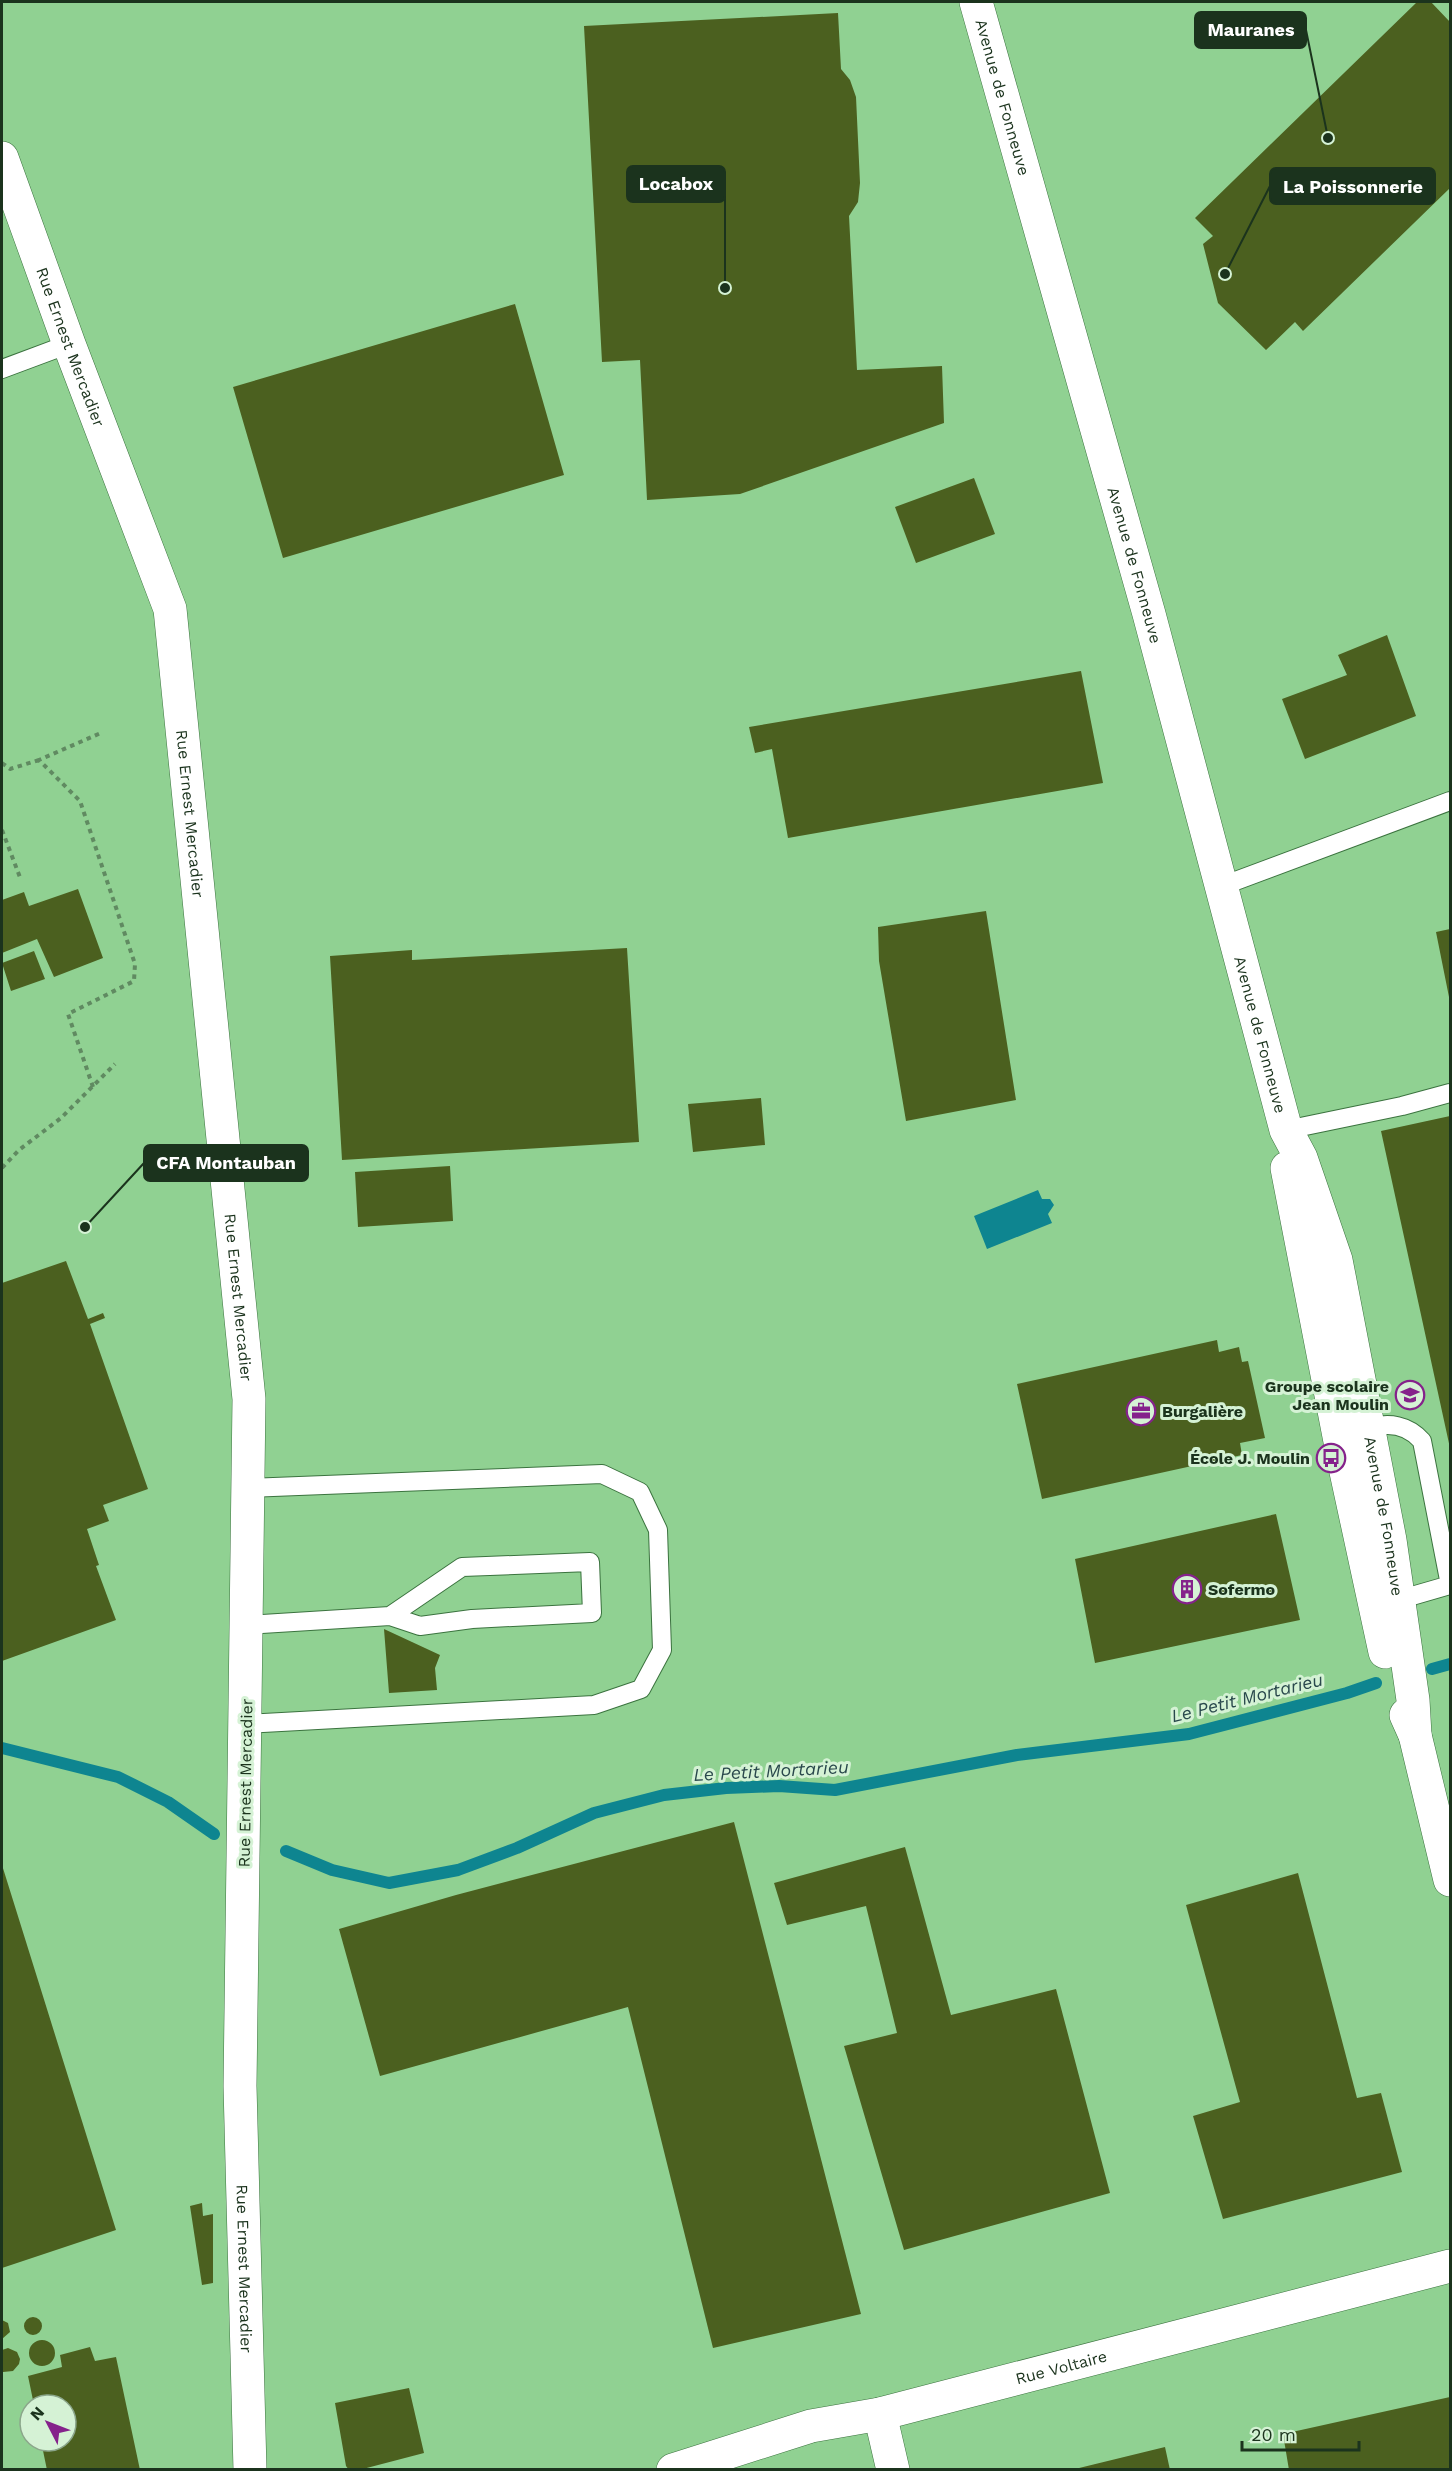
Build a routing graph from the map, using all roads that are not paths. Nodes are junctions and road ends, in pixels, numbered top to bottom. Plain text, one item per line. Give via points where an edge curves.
1 (976, 2) edge
2 (2, 158) edge
3 (69, 344) junction
4 (2, 369) edge
5 (1450, 801) edge
6 (1222, 886) junction
7 (1450, 1093) edge
8 (1286, 1130) junction
9 (1319, 1329) junction
10 (1369, 1428) junction
11 (249, 1488) junction
12 (1450, 1585) edge
13 (1398, 1600) junction
14 (390, 1617) junction
15 (248, 1625) junction
16 (245, 1724) junction
17 (1414, 1735) junction
18 (1450, 1880) edge
19 (1450, 2266) edge
20 (880, 2414) junction
21 (250, 2469) edge
22 (673, 2469) edge
23 (893, 2469) edge

1 - 6 street, Avenue de Fonneuve
2 - 3 street, Rue Ernest Mercadier
3 - 4 lane
3 - 11 street, Rue Ernest Mercadier via 170,609 249,1399
5 - 6 lane
6 - 8 street, Avenue de Fonneuve
7 - 8 lane
8 - 9 street, Avenue de Fonneuve via 1287,1172
8 - 10 street, Avenue de Fonneuve via 1301,1158 1336,1260
9 - 10 lane
9 - 17 street, Avenue de Fonneuve via 1392,1681
10 - 12 lane via 1402,1426 1422,1441
10 - 13 street, Avenue de Fonneuve
11 - 15 street, Rue Ernest Mercadier
11 - 16 lane via 602,1474 640,1492 658,1530 662,1650 641,1689 594,1705
12 - 13 lane
13 - 17 street, Avenue de Fonneuve via 1413,1700
14 - 14 lane via 420,1626 472,1619 592,1613 590,1562 462,1567
14 - 15 lane
15 - 16 street, Rue Ernest Mercadier
16 - 21 street, Rue Ernest Mercadier via 240,2086
17 - 18 street, Avenue de Fonneuve
19 - 20 street, Rue Voltaire
20 - 22 street, Rue Voltaire via 811,2426
20 - 23 street

